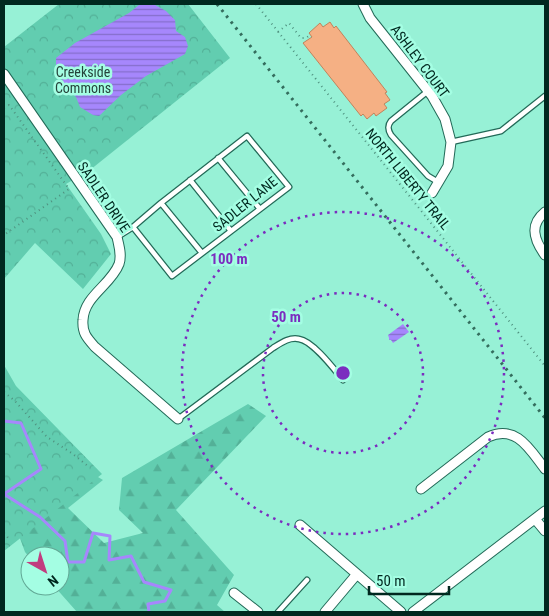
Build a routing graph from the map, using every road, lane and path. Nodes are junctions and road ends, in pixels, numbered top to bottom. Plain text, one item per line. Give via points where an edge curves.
1 (256, 4) edge
2 (364, 4) edge
3 (278, 32) junction
4 (310, 35) dead end
5 (4, 74) edge
6 (428, 91) junction
7 (545, 96) edge
8 (4, 108) edge
9 (451, 142) junction
10 (218, 158) junction
11 (190, 180) junction
12 (439, 183) junction
13 (432, 193) dead end
14 (161, 203) junction
15 (260, 209) junction
16 (545, 212) edge
17 (133, 227) junction
18 (231, 231) junction
19 (4, 235) edge
20 (117, 237) junction
21 (202, 253) junction
22 (545, 254) edge
23 (545, 366) edge
24 (342, 380) dead end
25 (4, 392) edge
26 (178, 419) joint
27 (89, 467) dead end
28 (545, 470) edge
29 (421, 489) dead end
30 (545, 511) edge
31 (535, 518) junction
32 (300, 525) dead end
33 (545, 531) edge
34 (4, 533) edge
35 (10, 540) dead end
36 (356, 574) junction
37 (306, 580) dead end
38 (234, 593) dead end
39 (258, 612) edge
40 (278, 612) edge
41 (325, 612) edge
42 (401, 612) edge
43 (413, 612) edge

1 - 3 path, NORTH LIBERTY TRAIL
2 - 6 street, ASHLEY COURT via 370,18
3 - 4 path via 289,23 301,38
3 - 23 path, NORTH LIBERTY TRAIL
5 - 20 street, SADLER DRIVE
6 - 9 street, ASHLEY COURT via 445,119
6 - 12 lane via 391,121 388,130 428,176
7 - 9 lane via 501,131
8 - 19 path via 9,105 69,189
9 - 12 street, ASHLEY COURT via 448,166
10 - 11 lane, SADLER LANE
10 - 15 lane
10 - 15 lane, SADLER LANE via 247,136 288,187
11 - 14 lane, SADLER LANE
11 - 18 lane
12 - 13 street, ASHLEY COURT
14 - 17 lane, SADLER LANE
14 - 21 lane
15 - 18 lane, SADLER LANE
16 - 22 street via 534,232
17 - 20 lane, SADLER LANE
17 - 21 lane, SADLER LANE via 172,276
18 - 21 lane, SADLER LANE
20 - 26 street, SADLER DRIVE via 120,263 87,304 83,314 86,338
24 - 26 lane via 307,342 291,339 273,348
25 - 27 path via 47,437
28 - 29 street via 523,442 515,436 497,433
30 - 31 street
31 - 33 street
31 - 43 street
32 - 36 street
34 - 35 path
36 - 41 street
36 - 42 street
37 - 40 lane
38 - 39 street

